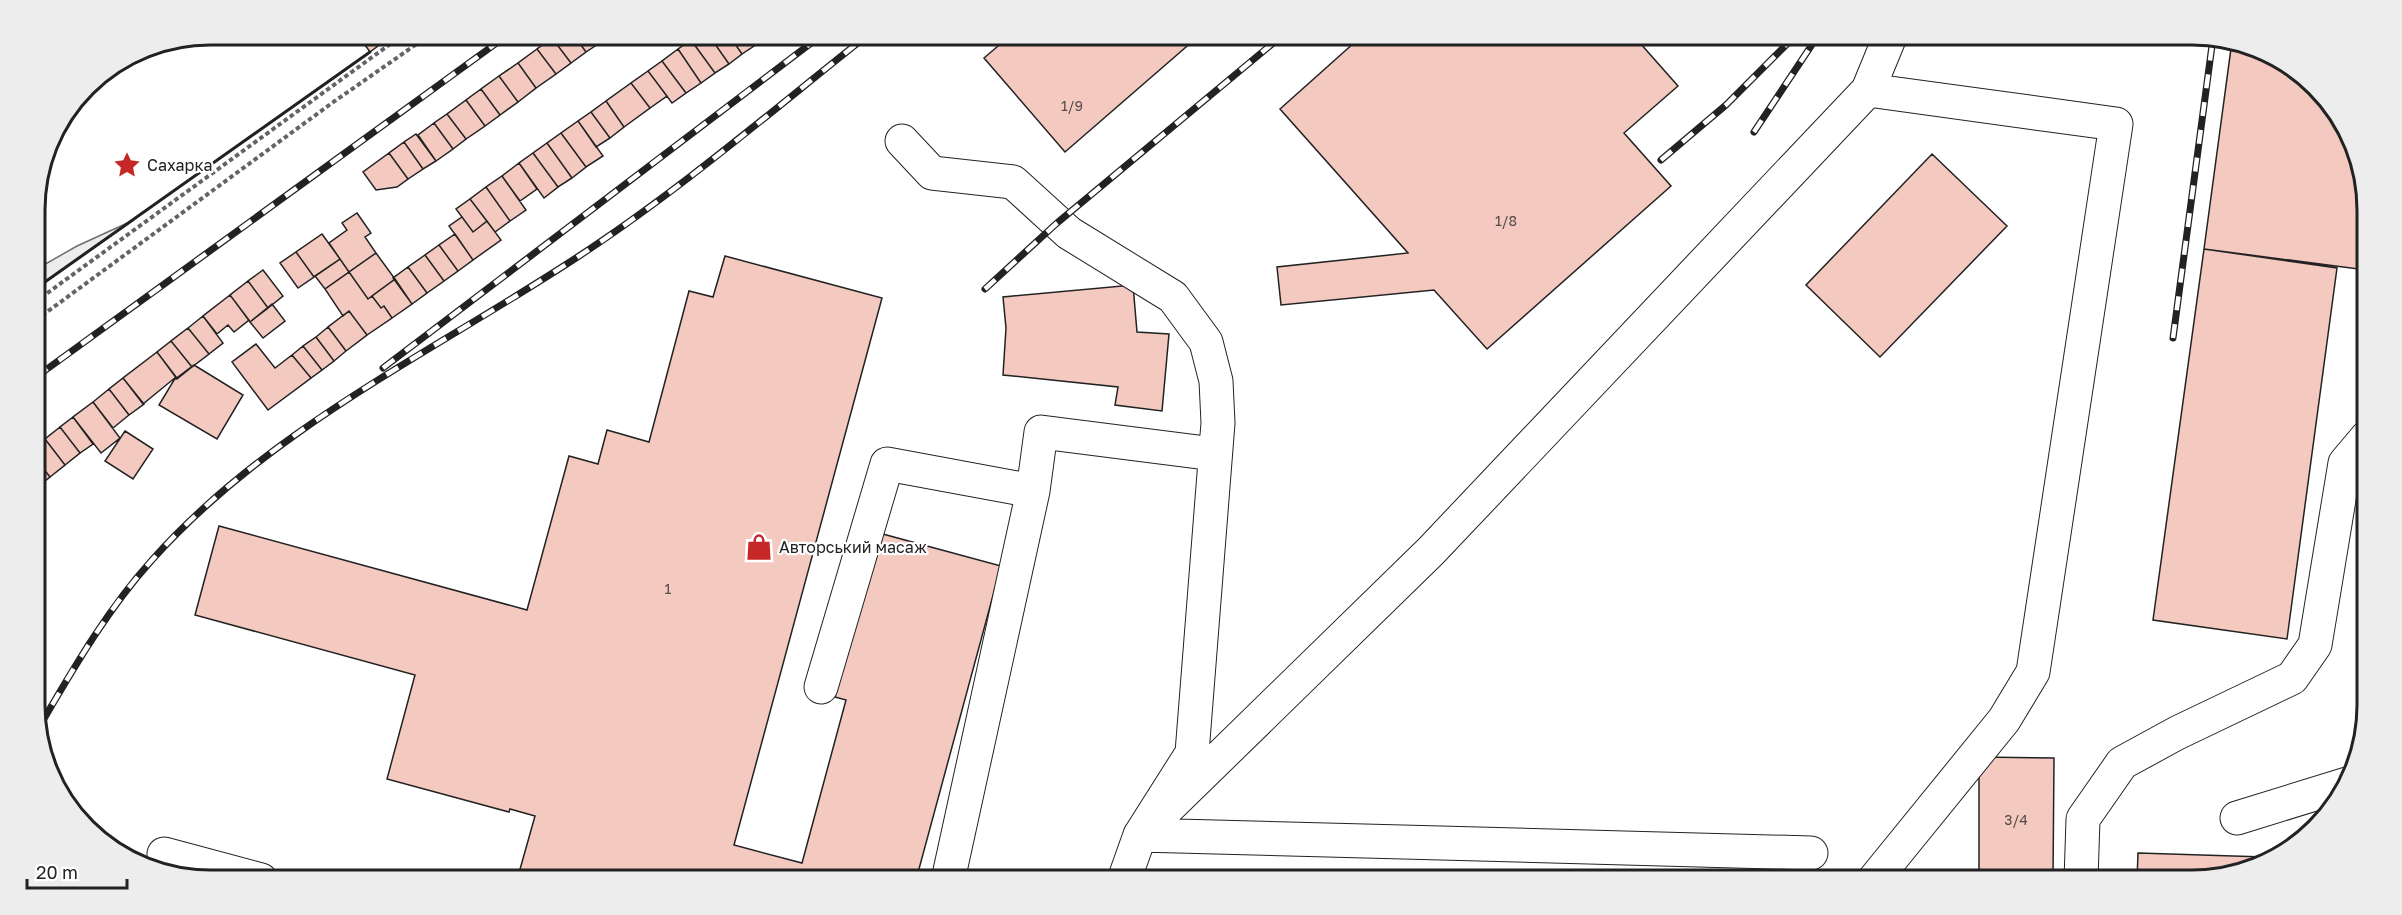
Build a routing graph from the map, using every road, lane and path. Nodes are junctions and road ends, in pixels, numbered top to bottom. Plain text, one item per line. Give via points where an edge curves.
1 (389, 45) edge
2 (415, 45) edge
3 (1886, 45) edge
4 (1868, 90) junction
5 (902, 141) dead end
6 (45, 295) edge
7 (45, 313) edge
8 (2357, 449) edge
9 (1214, 454) junction
10 (1033, 491) junction
11 (821, 687) dead end
12 (2334, 788) edge
13 (2237, 818) dead end
14 (1140, 835) junction
15 (1811, 853) dead end
16 (164, 854) dead end
17 (224, 870) edge
18 (950, 870) edge
19 (1128, 870) edge
20 (1882, 870) edge
21 (2081, 870) edge

1 - 6 path
2 - 7 path
3 - 4 lane
4 - 14 lane via 1431,551
4 - 20 lane via 2116,124 2033,672 2004,720
5 - 9 lane via 932,173 1013,183 1069,233 1173,297 1206,342 1216,381 1218,423
8 - 21 lane via 2345,463 2315,645 2292,678 2122,763 2083,819
9 - 10 lane via 1041,432
9 - 14 lane via 1192,753
10 - 11 lane via 887,464
10 - 18 lane
12 - 13 lane
14 - 15 lane
14 - 19 lane
16 - 17 lane

